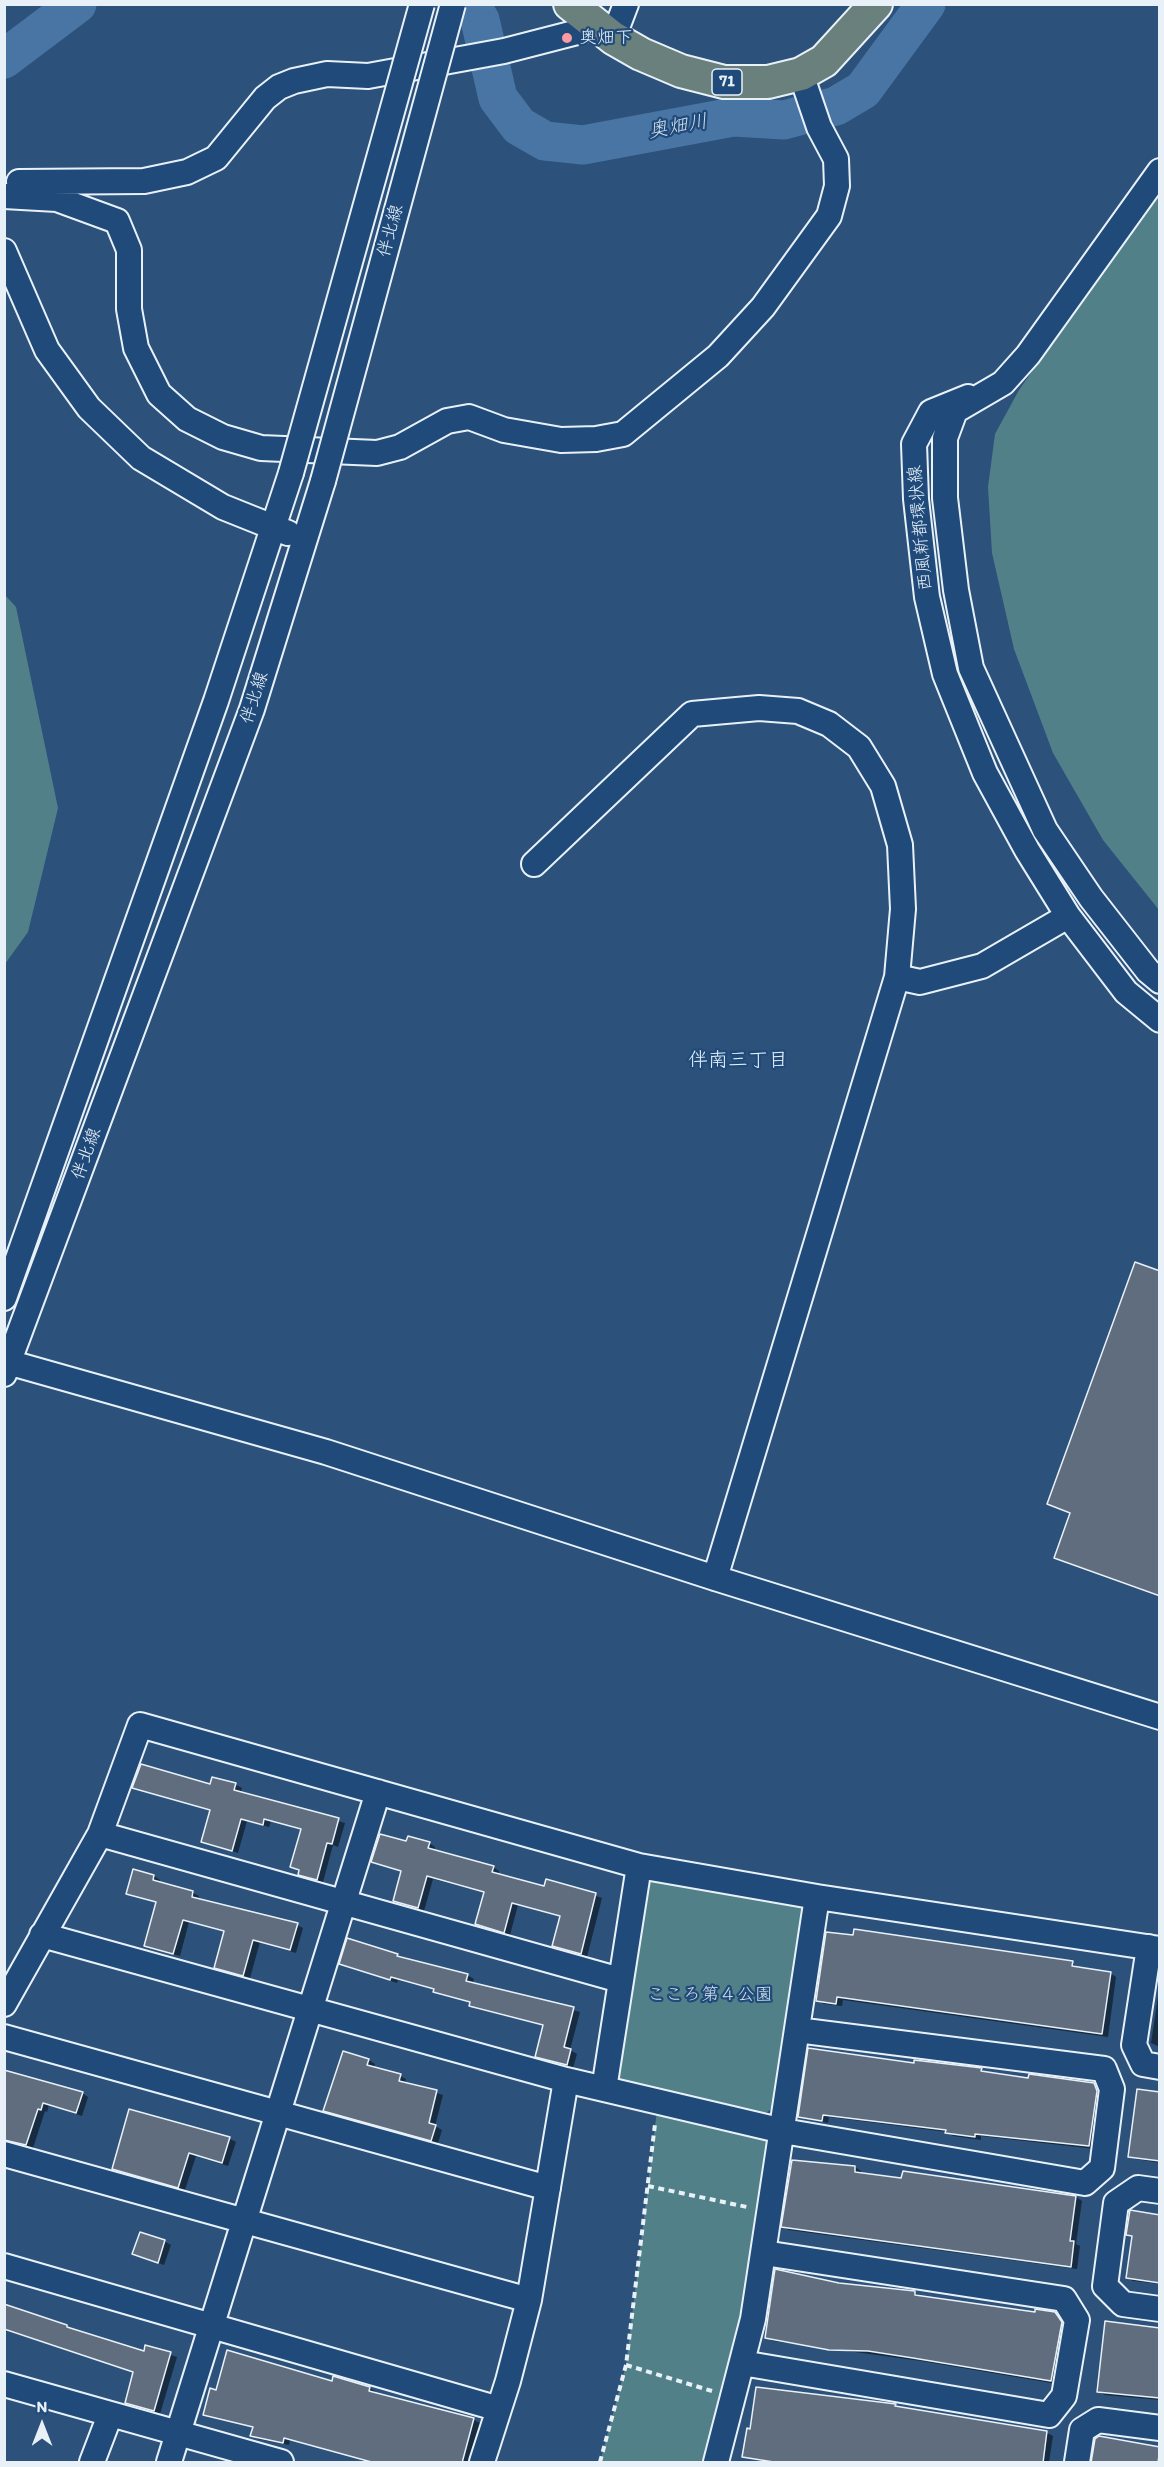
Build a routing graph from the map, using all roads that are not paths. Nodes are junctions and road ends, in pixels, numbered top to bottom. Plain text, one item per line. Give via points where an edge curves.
1 (422, 4) edge
2 (453, 4) edge
3 (570, 4) edge
4 (626, 4) edge
5 (876, 4) edge
6 (605, 33) junction
7 (804, 84) junction
8 (1160, 171) edge
9 (4, 182) edge
10 (4, 196) edge
11 (4, 251) edge
12 (1003, 383) junction
13 (274, 528) junction
14 (304, 540) junction
15 (534, 864) dead end
16 (1068, 916) junction
17 (897, 977) junction
18 (1160, 981) edge
19 (1160, 1020) edge
20 (4, 1298) edge
21 (6, 1366) edge
22 (715, 1578) junction
23 (1160, 1717) edge
24 (378, 1792) junction
25 (100, 1834) junction
26 (639, 1866) junction
27 (817, 1897) junction
28 (344, 1903) junction
29 (42, 1935) junction
30 (1154, 1948) edge
31 (620, 1980) junction
32 (4, 2004) edge
33 (310, 2008) junction
34 (797, 2030) junction
35 (4, 2037) edge
36 (1160, 2067) edge
37 (566, 2080) junction
38 (604, 2089) junction
39 (277, 2114) junction
40 (783, 2131) junction
41 (4, 2154) edge
42 (548, 2188) junction
43 (1160, 2192) edge
44 (244, 2220) junction
45 (764, 2253) junction
46 (4, 2266) edge
47 (529, 2300) junction
48 (1160, 2309) edge
49 (212, 2325) junction
50 (742, 2363) junction
51 (4, 2384) edge
52 (499, 2409) junction
53 (110, 2415) junction
54 (1160, 2428) edge
55 (179, 2435) junction
56 (92, 2463) edge
57 (169, 2463) edge
58 (282, 2463) edge
59 (482, 2463) edge
60 (716, 2463) edge
61 (1077, 2463) edge

1 - 13 street, 伴北線, bridge
2 - 14 street, 伴北線, bridge
3 - 6 main road, 71
4 - 6 street
5 - 7 main road, 71
6 - 7 main road, 71 via 681,71 724,82
6 - 9 street via 368,76 327,74 294,81 265,98 216,158 187,172 144,181
7 - 10 street via 819,127 836,159 837,186 829,216 763,307 718,356 622,434 597,439 561,440 504,430 469,417 447,421 400,447 377,453 261,448 223,437 187,419 159,394 136,348 129,309 129,250 117,221 57,199
8 - 12 street via 1028,355
11 - 13 street via 47,350 90,408 141,458 223,507
12 - 16 street, 西風新都環状線 via 931,412 914,444 927,597 945,674 984,773
12 - 18 street, 西風新都環状線 via 955,411 945,438 945,498 954,578 971,668 1046,830 1091,898
13 - 14 street
13 - 20 street, 伴北線
14 - 21 street, 伴北線 via 252,709
15 - 17 street via 692,714 759,708 798,711 829,724 859,747 883,786 900,844 903,909
16 - 17 street via 982,966 920,982
16 - 19 street, 西風新都環状線 via 1126,992
17 - 22 street
21 - 22 street via 326,1452
22 - 23 street
24 - 25 street via 140,1725
24 - 26 street
24 - 28 street
25 - 28 street
25 - 29 street
26 - 27 street
26 - 31 street
27 - 30 street
27 - 34 street
28 - 31 street
28 - 33 street
29 - 32 street
29 - 33 street
30 - 36 street via 1134,2045 1143,2064
31 - 38 street
33 - 37 street
33 - 39 street
34 - 40 street
34 - 40 street via 1104,2069 1112,2089 1102,2168 1085,2183
35 - 39 street
37 - 38 street
37 - 42 street
38 - 40 street
39 - 42 street
39 - 44 street
40 - 45 street
41 - 44 street
42 - 47 street
43 - 48 street via 1138,2188 1116,2203 1105,2286 1123,2304
44 - 47 street
44 - 49 street
45 - 50 street
45 - 50 street via 1064,2299 1077,2320 1064,2396 1049,2415
46 - 49 street
47 - 52 street
49 - 52 street
49 - 55 street
50 - 60 street
51 - 53 street
52 - 59 street
53 - 55 street
53 - 56 street
54 - 61 street via 1098,2420 1082,2430
55 - 57 street
55 - 58 street

